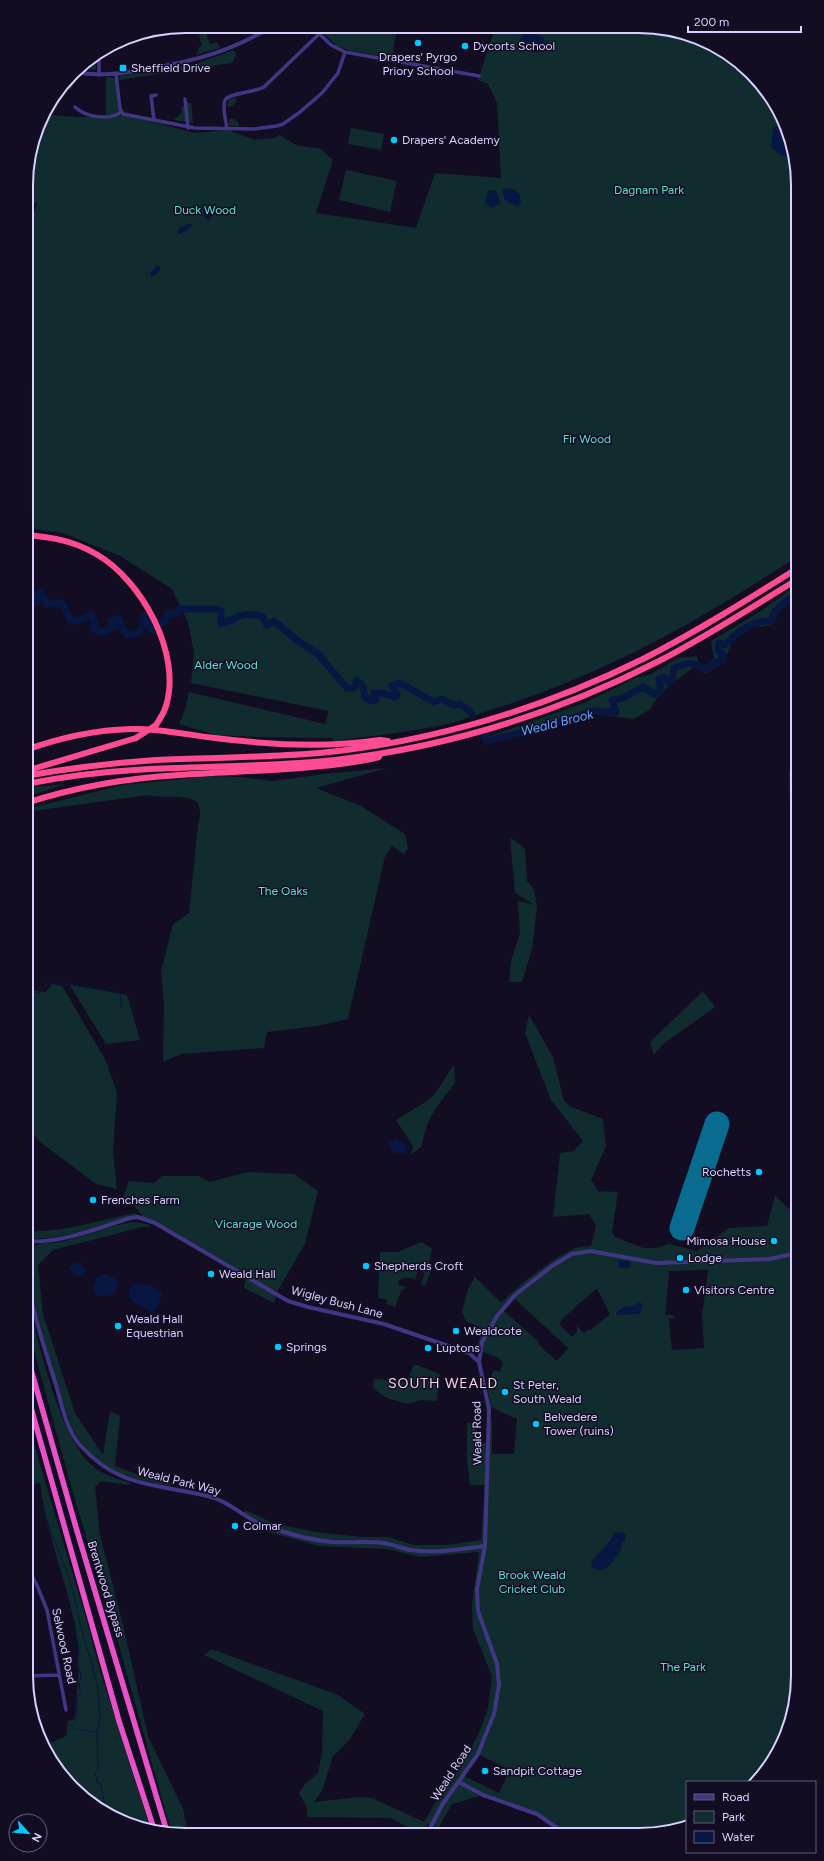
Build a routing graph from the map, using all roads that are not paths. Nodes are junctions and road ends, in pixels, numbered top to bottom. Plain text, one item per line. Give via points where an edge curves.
1 (259, 33) edge
2 (319, 34) joint
3 (345, 52) junction
4 (99, 60) edge
5 (82, 73) edge
6 (116, 74) junction
7 (99, 75) junction
8 (479, 76) dead end
9 (156, 95) dead end
10 (185, 99) dead end
11 (75, 107) dead end
12 (121, 112) junction
13 (154, 120) junction
14 (188, 128) junction
15 (227, 129) junction
16 (33, 535) edge
17 (791, 572) edge
18 (791, 583) edge
19 (394, 741) junction
20 (33, 748) edge
21 (397, 750) junction
22 (33, 768) edge
23 (200, 768) junction
24 (33, 775) edge
25 (33, 783) edge
26 (103, 783) junction
27 (33, 801) edge
28 (33, 1242) edge
29 (791, 1254) edge
30 (33, 1304) edge
31 (481, 1348) junction
32 (471, 1354) junction
33 (479, 1362) junction
34 (33, 1377) edge
35 (33, 1415) edge
36 (485, 1546) junction
37 (33, 1580) edge
38 (59, 1675) junction
39 (33, 1676) edge
40 (66, 1710) dead end
41 (459, 1782) junction
42 (153, 1825) edge
43 (166, 1827) edge
44 (430, 1828) edge
45 (557, 1828) edge

1 - 6 street via 233,48 206,57
2 - 3 street via 331,45
2 - 15 street via 264,87 258,91 229,96 224,104
3 - 8 street
3 - 15 street via 334,79 313,101 283,124
4 - 7 street
5 - 7 street
6 - 7 street
6 - 12 street
9 - 13 street via 151,96
10 - 14 street
11 - 12 street via 98,116 112,117
12 - 13 street
13 - 14 street
14 - 15 street
16 - 22 highway, bridge via 73,542 114,566 127,579 153,619 163,644 169,671 168,696 156,726 136,738
17 - 19 highway via 677,641 592,682 491,718
18 - 21 highway via 695,642 603,687 490,728
19 - 20 highway via 319,744 262,742 161,730 130,729 69,737
19 - 24 highway via 312,754 117,763
21 - 23 highway via 296,764
21 - 26 highway via 373,759 318,767 178,775
23 - 25 highway via 105,772
23 - 26 highway
26 - 27 highway
28 - 32 street, Wigley Bush Lane via 60,1238 138,1217 155,1223 288,1301 384,1324
29 - 31 street, Weald Road via 769,1259 656,1263 590,1250 572,1254 552,1266 508,1301 496,1316
30 - 36 street, Weald Park Way via 69,1427 96,1462 110,1471 149,1485 213,1497 264,1526 309,1538 331,1542 385,1543 411,1550 438,1551
31 - 32 street
31 - 33 street, Weald Road
32 - 33 street, Wigley Bush Lane
33 - 36 street, Weald Road via 489,1409
34 - 43 highway, Brentwood Bypass
35 - 42 highway, Brentwood Bypass via 119,1721
36 - 41 street, Weald Road via 478,1588 478,1611 497,1664 499,1685 494,1714 484,1740
37 - 38 street, Selwood Road via 47,1610
38 - 39 street
38 - 40 street, Selwood Road
41 - 44 street, Weald Road via 442,1805
41 - 45 street via 537,1814

